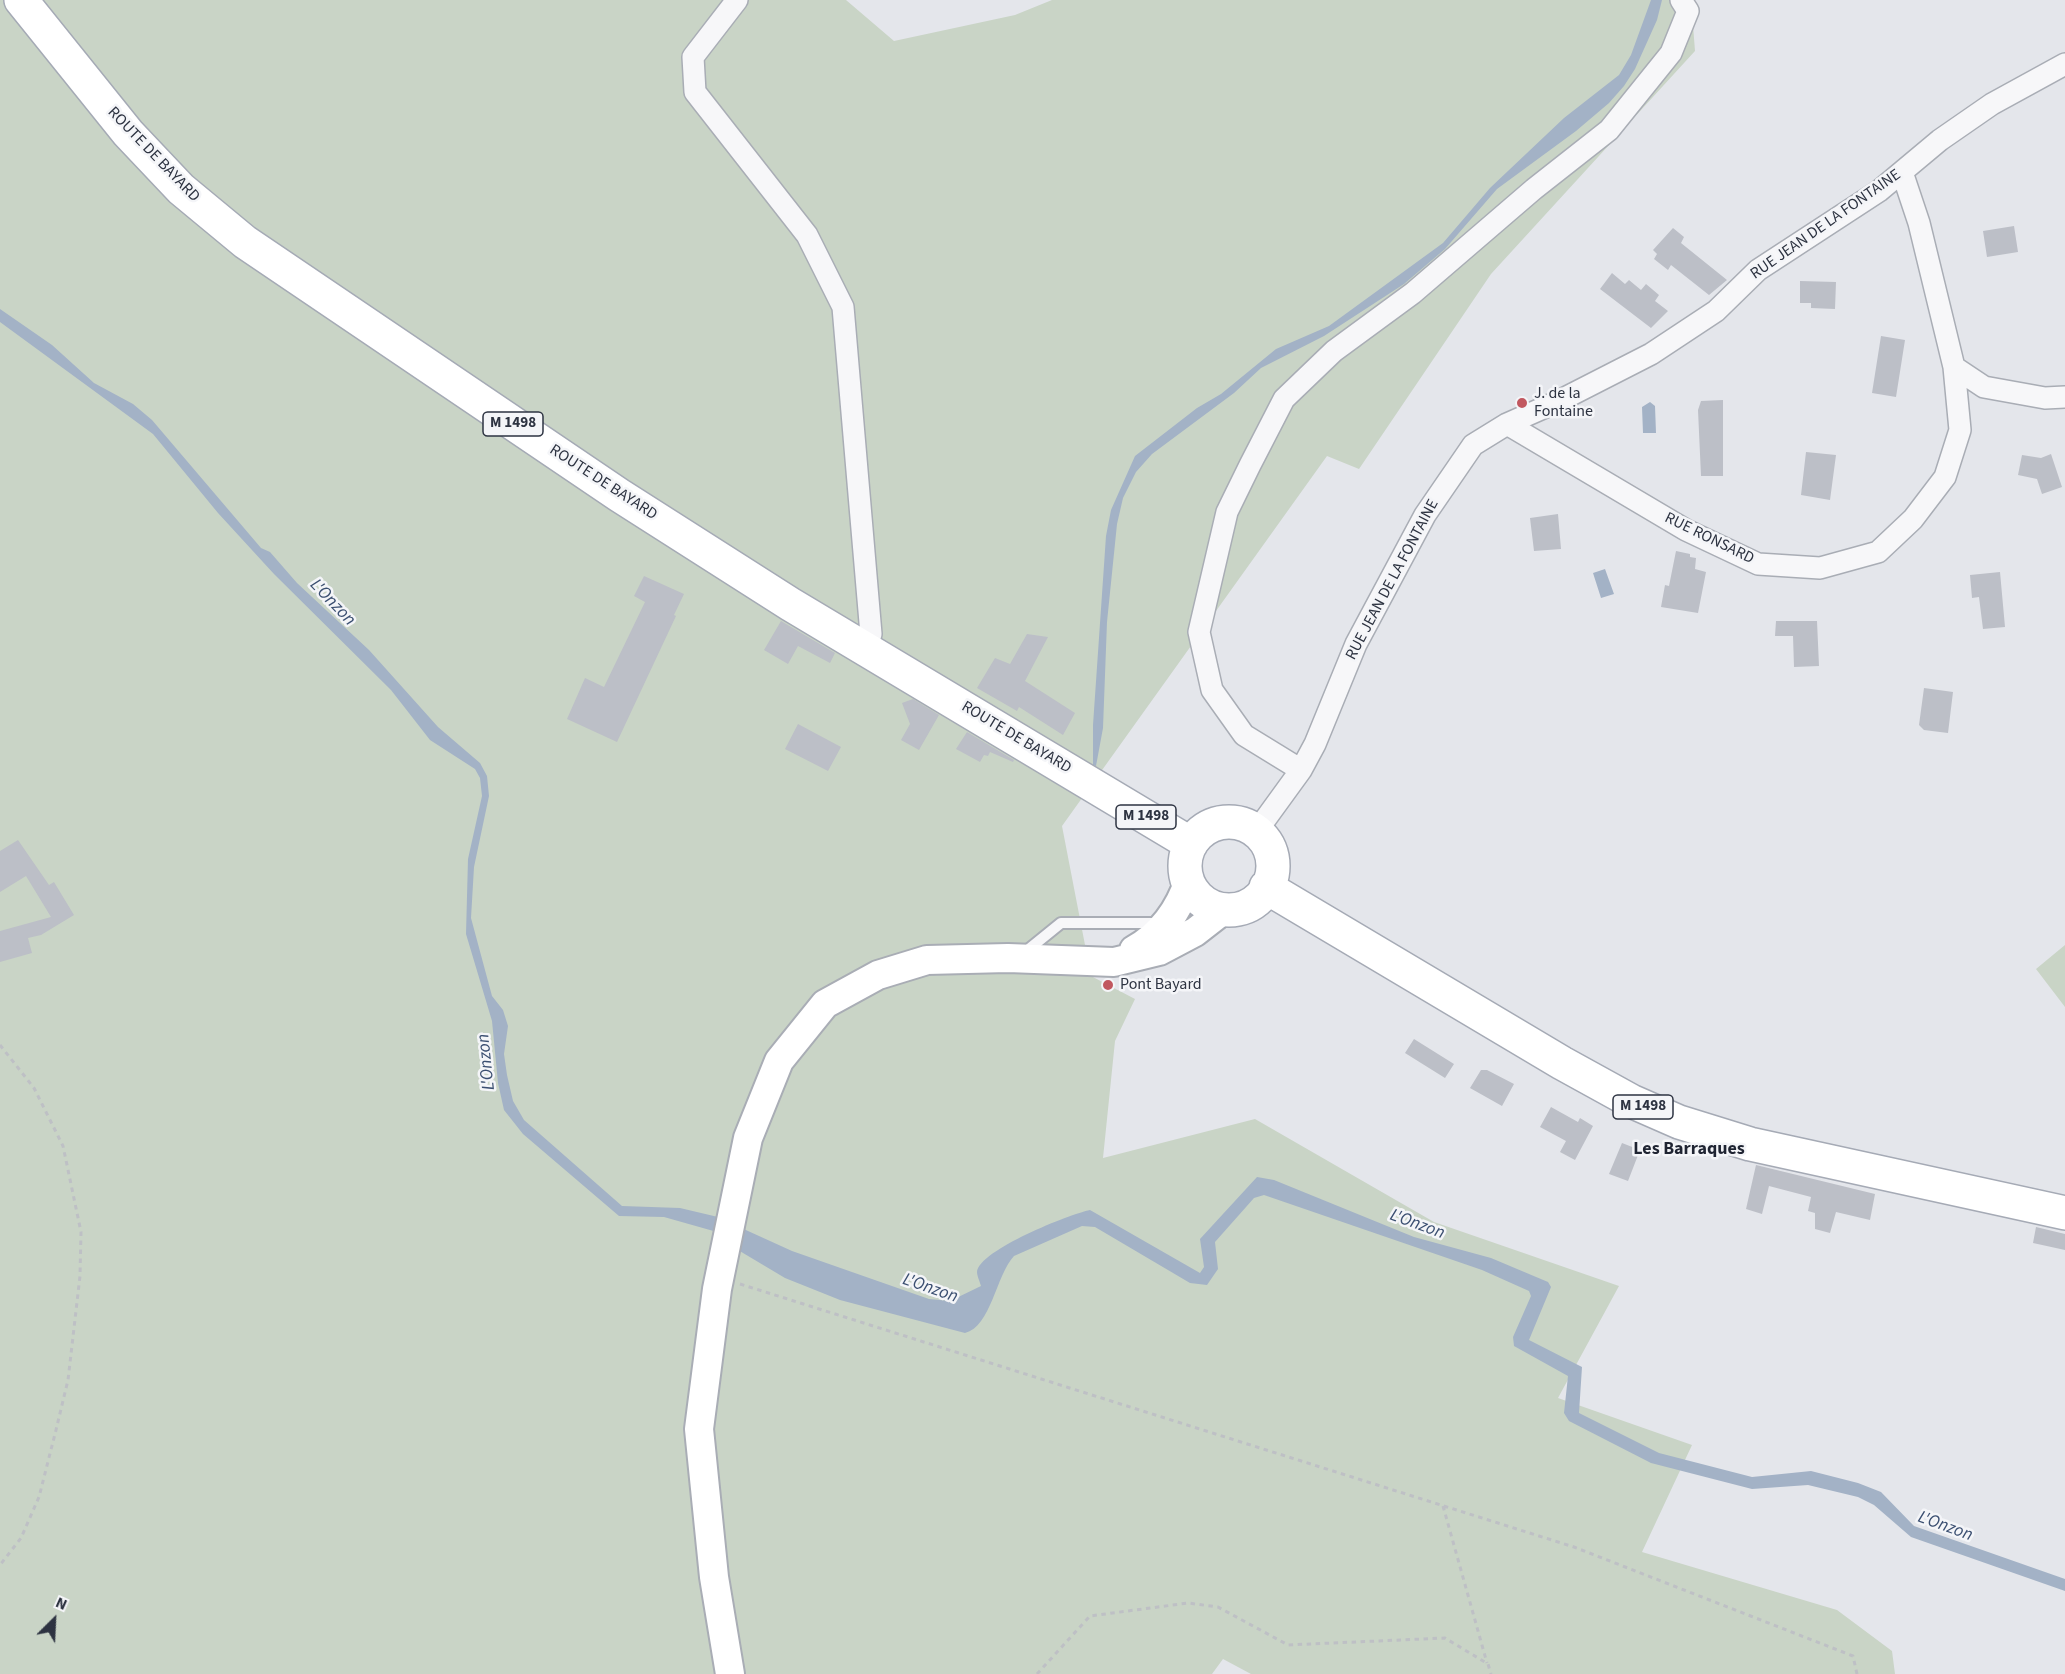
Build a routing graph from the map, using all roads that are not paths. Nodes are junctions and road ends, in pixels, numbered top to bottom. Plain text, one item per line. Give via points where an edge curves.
1 (21, 0) edge
2 (737, 0) edge
3 (1681, 0) edge
4 (2065, 64) edge
5 (1902, 172) junction
6 (1954, 367) junction
7 (2065, 397) edge
8 (1507, 424) junction
9 (865, 649) junction
10 (1301, 770) junction
11 (1256, 832) junction
12 (1191, 844) junction
13 (1189, 880) junction
14 (1266, 887) junction
15 (1222, 911) junction
16 (1168, 922) junction
17 (1012, 959) junction
18 (1114, 962) junction
19 (2065, 1214) edge
20 (730, 1674) edge

1 - 9 main road, ROUTE DE BAYARD / M 1498 via 128,133 181,189 245,242 619,495
2 - 9 street via 693,57 695,92 807,235 843,307 871,634
3 - 10 street via 1688,11 1671,53 1609,130 1413,293 1334,351 1284,399 1250,465 1227,512 1199,632 1212,690 1245,735
4 - 5 street, RUE JEAN DE LA FONTAINE via 1992,104
5 - 6 street, RUE RONSARD via 1919,223
5 - 8 street, RUE JEAN DE LA FONTAINE via 1758,270 1716,311 1651,354
6 - 7 street via 1984,387 2045,398
6 - 8 street, RUE RONSARD via 1960,430 1945,477 1913,519 1878,552 1820,568 1758,564 1686,530
8 - 10 street, RUE JEAN DE LA FONTAINE via 1473,445 1425,515 1356,644
9 - 12 main road, ROUTE DE BAYARD / M 1498
10 - 11 street, RUE JEAN DE LA FONTAINE
11 - 12 main road, M 1498 via 1228,821 1202,831
11 - 14 main road via 1274,858
12 - 13 main road, M 1498 via 1186,866
13 - 15 main road via 1202,900
13 - 16 main road
14 - 15 main road via 1255,903 1241,910
14 - 19 main road, M 1498 via 1562,1063 1678,1122 1750,1144
15 - 18 main road via 1202,928 1159,951
16 - 17 lane via 1061,923
16 - 18 main road via 1144,944
17 - 18 main road
17 - 20 main road via 927,960 878,975 825,1004 779,1061 748,1138 723,1263 699,1429 714,1577

